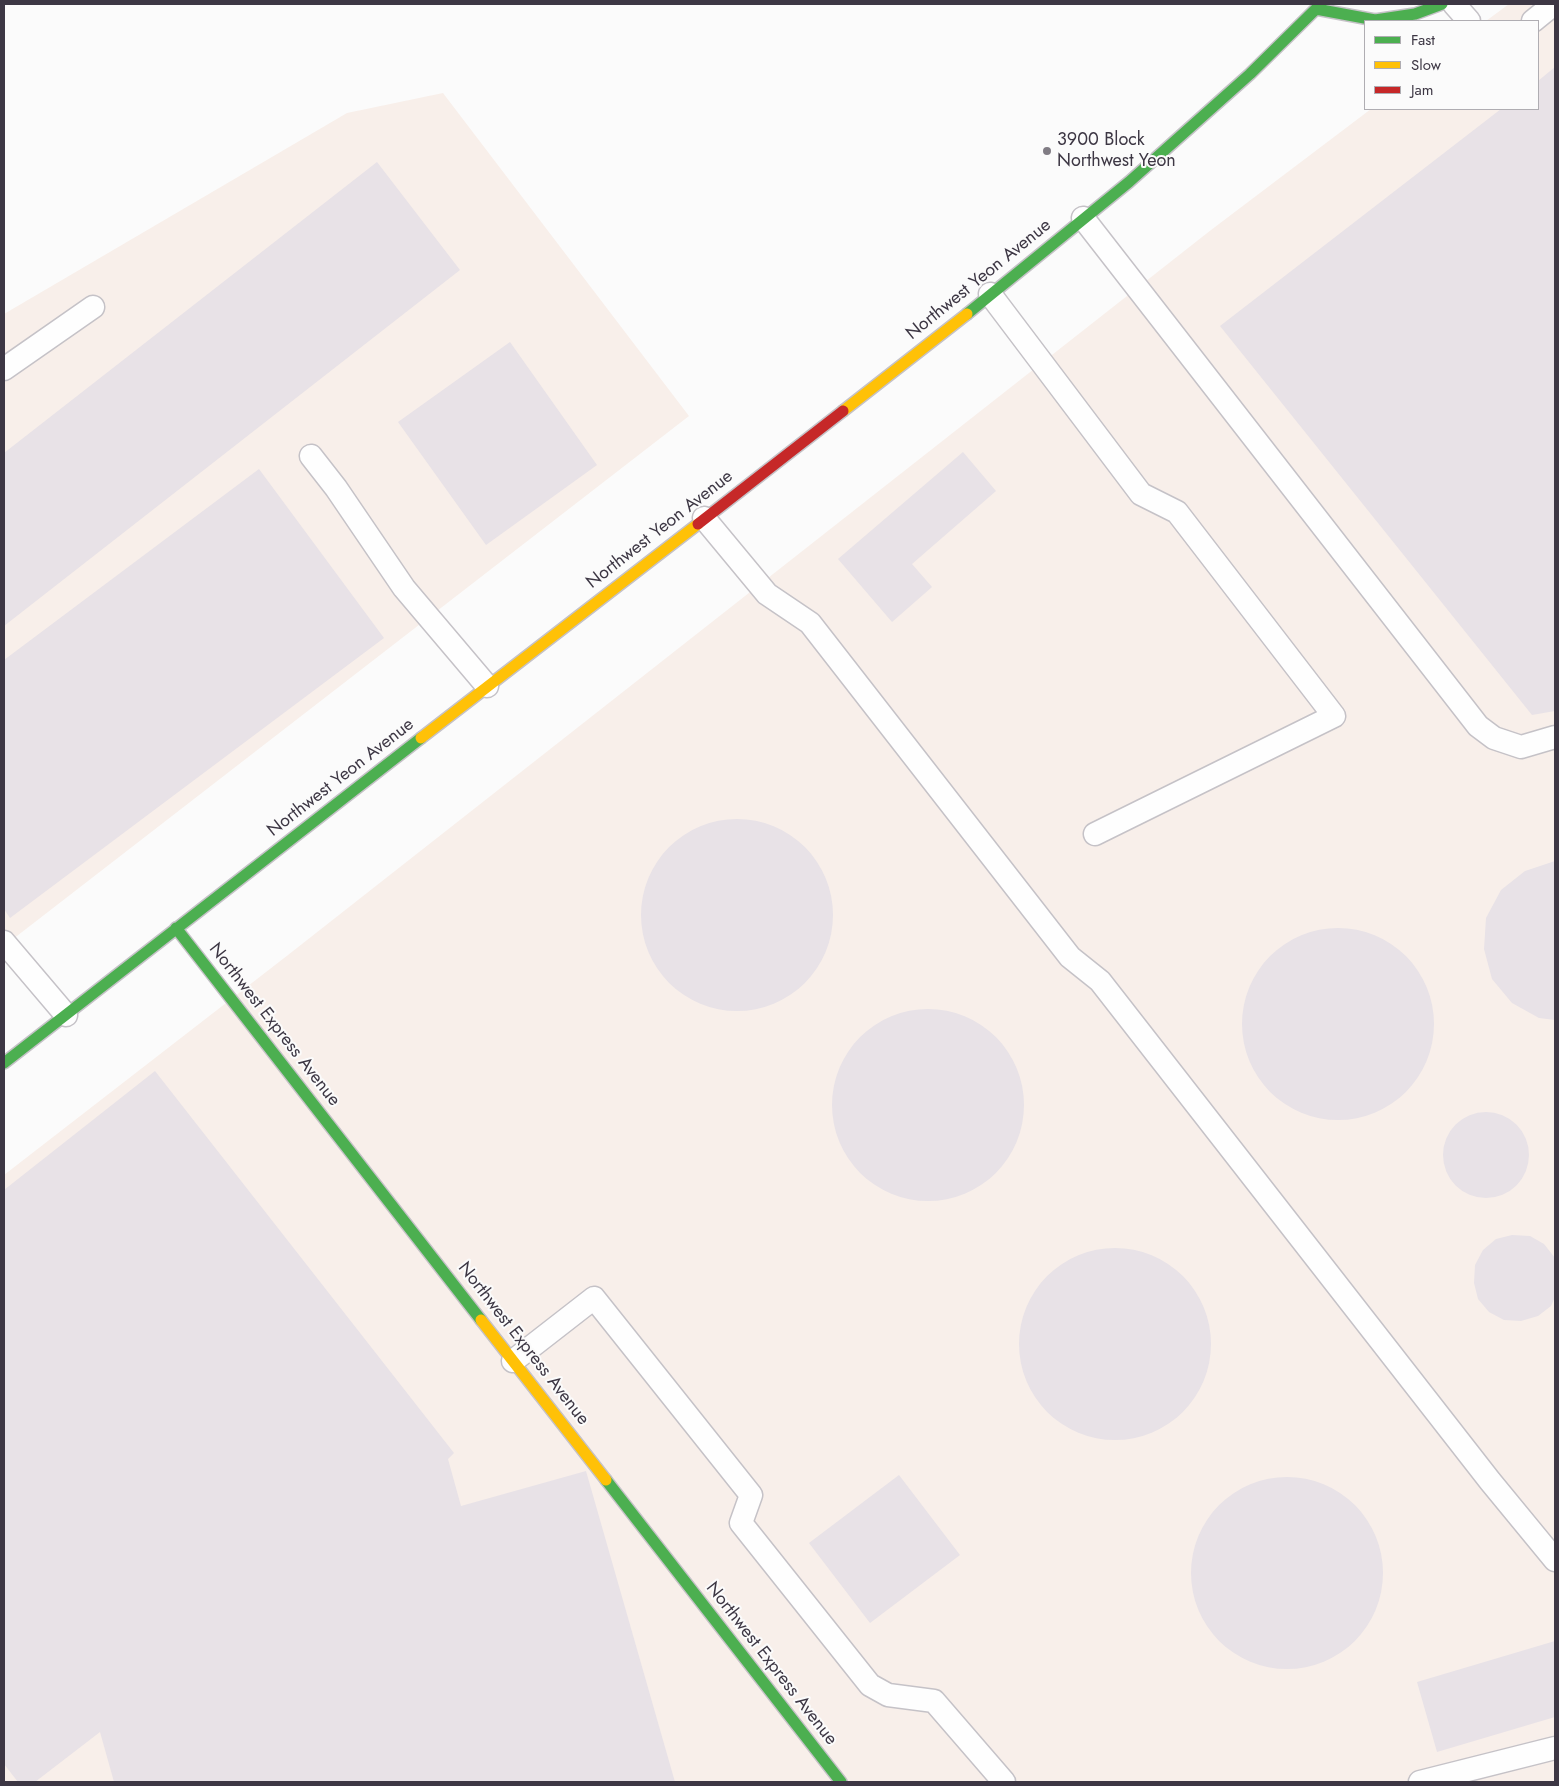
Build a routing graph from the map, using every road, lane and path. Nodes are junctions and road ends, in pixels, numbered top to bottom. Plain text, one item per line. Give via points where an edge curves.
1 (1442, 4) edge
2 (1454, 4) edge
3 (1554, 4) edge
4 (1318, 7) edge
5 (1468, 20) edge
6 (1534, 20) edge
7 (1083, 218) junction
8 (990, 294) junction
9 (93, 307) dead end
10 (4, 369) edge
11 (311, 456) dead end
12 (704, 518) junction
13 (487, 686) junction
14 (1555, 737) edge
15 (1095, 834) dead end
16 (176, 928) junction
17 (4, 942) edge
18 (66, 1014) junction
19 (4, 1063) edge
20 (514, 1361) junction
21 (1555, 1560) edge
22 (1555, 1748) edge
23 (841, 1782) edge
24 (1004, 1782) edge
25 (1420, 1782) edge

1 - 4 main road via 1415,14 1375,20
2 - 5 lane
3 - 6 lane
4 - 7 main road, Northwest Yeon Avenue via 1250,74
7 - 8 main road, Northwest Yeon Avenue
7 - 14 lane via 1478,726 1494,738 1521,748
8 - 12 main road, Northwest Yeon Avenue
8 - 15 lane via 1141,494 1177,512 1334,716
9 - 10 lane
11 - 13 lane via 404,588
12 - 13 main road, Northwest Yeon Avenue
12 - 21 lane via 767,594 810,623 1070,957 1100,981
13 - 16 main road, Northwest Yeon Avenue
16 - 18 main road, Northwest Yeon Avenue
16 - 20 main road, Northwest Express Avenue
17 - 18 lane
18 - 19 main road, Northwest Yeon Avenue
20 - 23 main road, Northwest Express Avenue
20 - 24 lane via 594,1298 750,1495 741,1523 870,1685 888,1695 934,1701
22 - 25 lane

